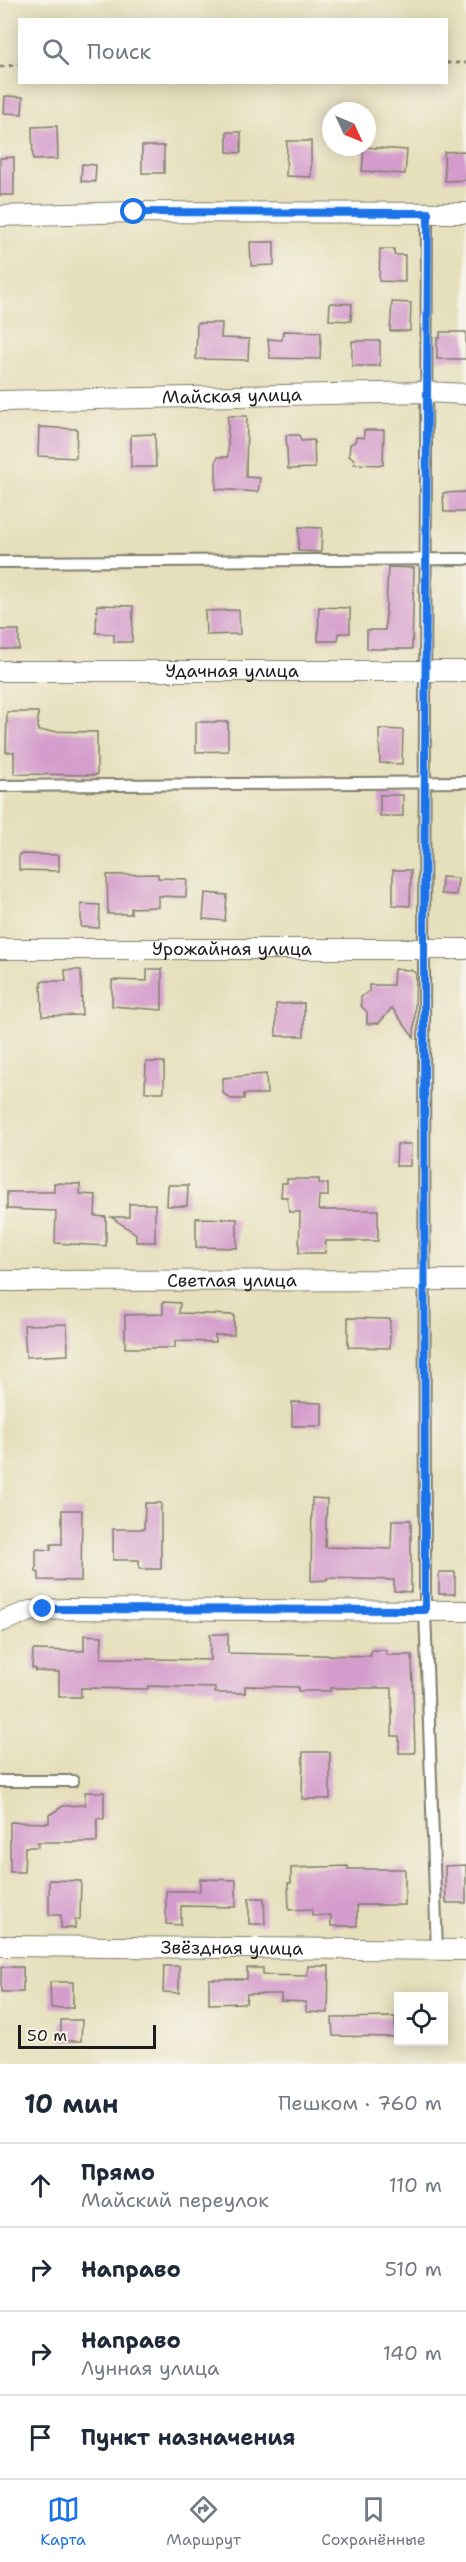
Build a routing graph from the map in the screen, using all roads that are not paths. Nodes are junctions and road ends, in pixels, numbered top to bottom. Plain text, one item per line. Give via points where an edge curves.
1 (428, 213) junction
2 (466, 213) edge
3 (0, 216) edge
4 (426, 392) junction
5 (466, 394) edge
6 (0, 401) edge
7 (426, 559) junction
8 (466, 559) edge
9 (0, 562) edge
10 (427, 670) junction
11 (0, 671) edge
12 (466, 671) edge
13 (426, 782) junction
14 (466, 782) edge
15 (0, 786) edge
16 (0, 949) edge
17 (424, 949) junction
18 (466, 949) edge
19 (426, 1279) junction
20 (466, 1280) edge
21 (0, 1281) edge
22 (425, 1610) junction
23 (466, 1611) edge
24 (0, 1622) edge
25 (0, 1781) edge
26 (73, 1781) dead end
27 (0, 1946) edge
28 (466, 1950) edge
29 (437, 1951) junction

1 - 2 street
1 - 3 street via 134,212
1 - 4 lane
4 - 5 street, Майская улица
4 - 6 street, Майская улица
4 - 7 lane
7 - 8 lane
7 - 9 lane
7 - 10 lane
10 - 11 street, Удачная улица
10 - 12 street, Удачная улица
10 - 13 lane
13 - 14 lane
13 - 15 lane
13 - 17 lane
16 - 17 street, Урожайная улица
17 - 18 street, Урожайная улица
17 - 19 lane
19 - 20 street, Светлая улица
19 - 21 street, Светлая улица
19 - 22 lane
22 - 23 street
22 - 24 street via 65,1609 30,1611
22 - 29 lane
25 - 26 lane
27 - 29 street, Звёздная улица
28 - 29 street, Звёздная улица

